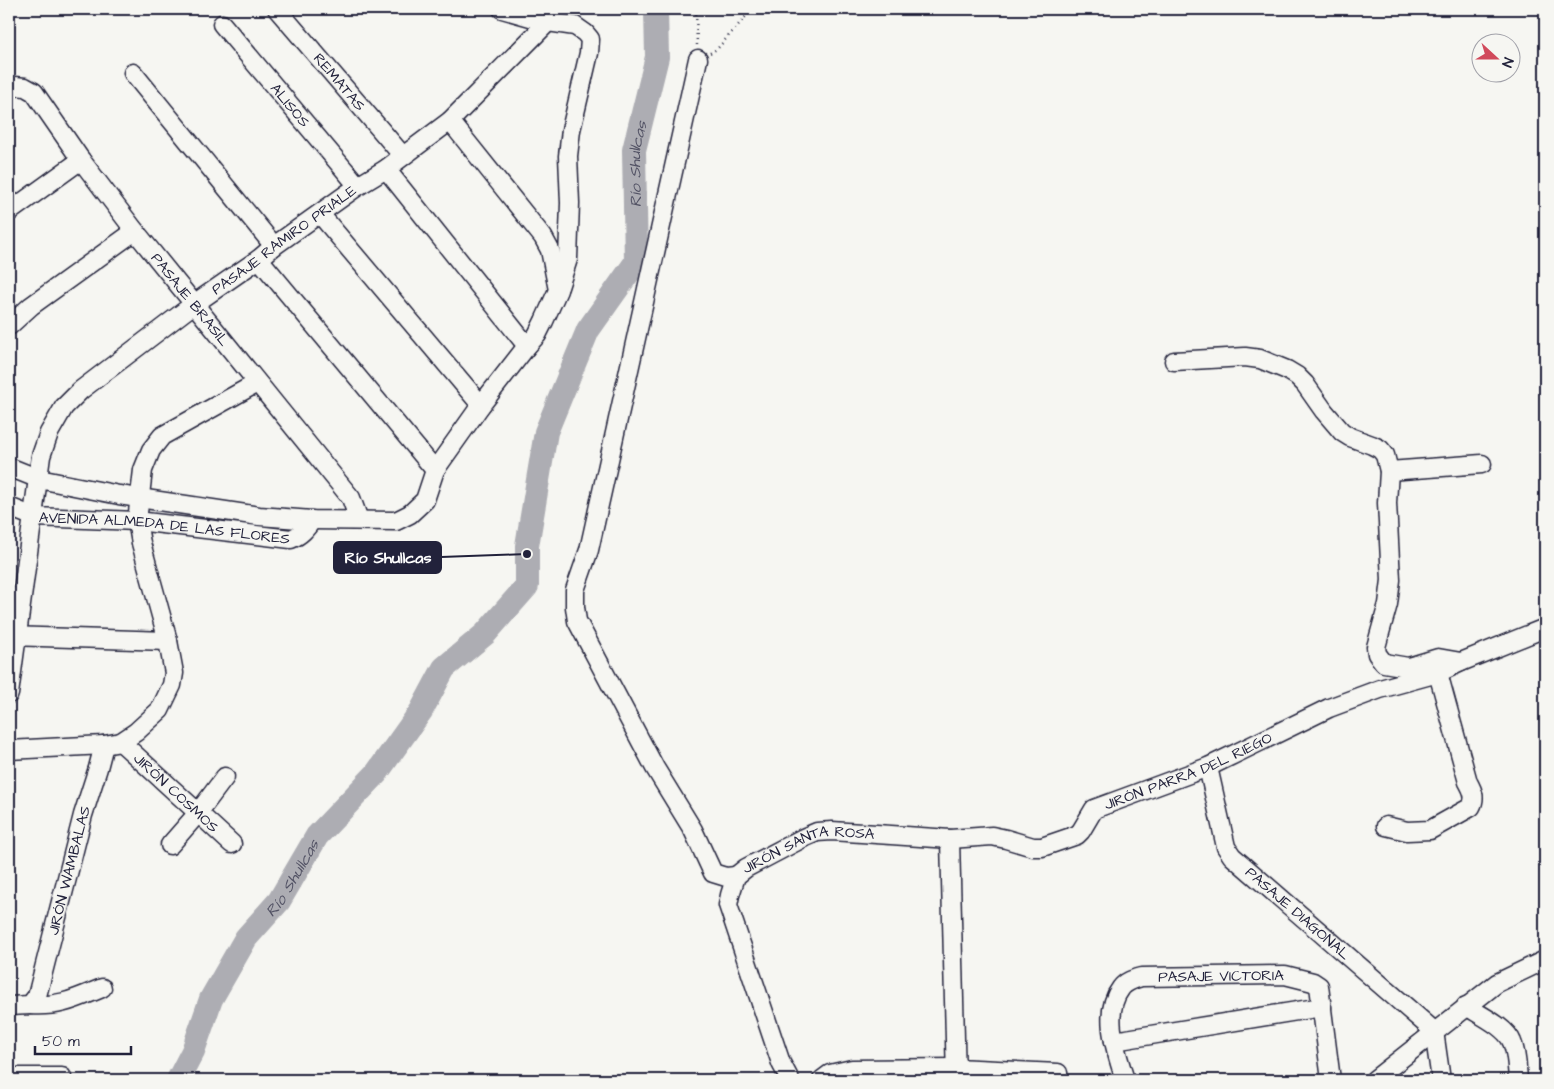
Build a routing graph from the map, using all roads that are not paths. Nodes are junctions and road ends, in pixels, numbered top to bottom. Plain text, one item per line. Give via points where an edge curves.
1 (278, 9) edge
2 (502, 9) edge
3 (548, 22) junction
4 (222, 24) dead end
5 (698, 59) road end
6 (133, 73) dead end
7 (12, 89) edge
8 (450, 121) junction
9 (403, 156) junction
10 (81, 160) junction
11 (386, 169) junction
12 (358, 186) junction
13 (9, 212) edge
14 (320, 214) junction
15 (135, 231) junction
16 (274, 246) junction
17 (259, 259) junction
18 (558, 290) junction
19 (194, 304) junction
20 (9, 326) edge
21 (526, 346) junction
22 (1174, 361) dead end
23 (258, 382) junction
24 (481, 405) junction
25 (1482, 464) dead end
26 (435, 470) junction
27 (9, 471) edge
28 (1389, 471) junction
29 (39, 478) junction
30 (140, 499) junction
31 (9, 507) edge
32 (34, 517) junction
33 (312, 520) junction
34 (359, 520) junction
35 (137, 521) junction
36 (1545, 628) edge
37 (13, 636) edge
38 (168, 641) junction
39 (1461, 662) junction
40 (1438, 673) junction
41 (9, 694) edge
42 (112, 743) junction
43 (9, 750) edge
44 (1208, 767) junction
45 (225, 777) dead end
46 (198, 813) junction
47 (1386, 826) dead end
48 (950, 839) junction
49 (232, 844) dead end
50 (170, 845) dead end
51 (713, 873) junction
52 (736, 876) junction
53 (728, 905) junction
54 (1545, 960) edge
55 (102, 988) dead end
56 (34, 1000) junction
57 (9, 1006) edge
58 (1466, 1006) junction
59 (1322, 1007) junction
60 (1434, 1032) junction
61 (1114, 1041) junction
62 (956, 1074) edge
63 (9, 1077) edge
64 (62, 1077) dead end
65 (1059, 1077) edge
66 (790, 1080) edge
67 (822, 1080) edge
68 (1125, 1080) edge
69 (1331, 1080) edge
70 (1374, 1080) edge
71 (1441, 1080) edge
72 (1518, 1080) edge

1 - 9 street, REMATAS
2 - 3 street
3 - 8 street, PASAJE RAMIRO PRIALE
3 - 18 street via 574,26 590,39 571,130 568,259
4 - 12 street, ALISOS
5 - 51 street via 589,550 575,590 575,607 577,621 655,768 693,830
6 - 16 street
7 - 10 street, PASAJE BRASIL via 25,88 34,92
8 - 9 street, PASAJE RAMIRO PRIALE
8 - 18 street via 543,238 550,250
9 - 11 street, PASAJE RAMIRO PRIALE
10 - 13 street
10 - 15 street, PASAJE BRASIL
11 - 12 street, PASAJE RAMIRO PRIALE
11 - 21 street
12 - 14 street, PASAJE RAMIRO PRIALE
14 - 16 street, PASAJE RAMIRO PRIALE
14 - 24 street
15 - 19 street, PASAJE BRASIL
15 - 20 street via 31,306
16 - 17 street, PASAJE RAMIRO PRIALE
17 - 19 street, PASAJE RAMIRO PRIALE
17 - 26 street
18 - 21 street via 537,335
19 - 23 street, PASAJE BRASIL
19 - 29 street, PASAJE RAMIRO PRIALE via 81,390 64,407 49,433 41,456
21 - 24 street
22 - 28 street via 1244,357 1260,359 1287,370 1305,384 1342,432 1380,449
23 - 30 street via 162,436 151,450 143,470
23 - 34 street, PASAJE BRASIL via 350,498
24 - 26 street
25 - 28 street
26 - 34 street, AVENIDA ALMEDA DE LAS FLORES via 425,500 410,514 396,521
27 - 29 street, AVENIDA ALMEDA DE LAS FLORES
28 - 39 street via 1387,503 1391,580 1377,654 1384,663 1408,667 1438,658
29 - 30 street, AVENIDA ALMEDA DE LAS FLORES
29 - 32 street, PASAJE RAMIRO PRIALE
30 - 33 street, AVENIDA ALMEDA DE LAS FLORES
30 - 35 street
31 - 32 street, AVENIDA ALMEDA DE LAS FLORES
32 - 35 street, AVENIDA ALMEDA DE LAS FLORES
32 - 37 street, PASAJE RAMIRO PRIALE
33 - 34 street, AVENIDA ALMEDA DE LAS FLORES
33 - 35 street, AVENIDA ALMEDA DE LAS FLORES via 299,536 291,539
35 - 38 street
36 - 39 street, JIRÓN PARRA DEL RIEGO
37 - 38 street
37 - 41 street, PASAJE RAMIRO PRIALE
38 - 42 street via 174,673 160,710 136,732
39 - 40 street, JIRÓN PARRA DEL RIEGO
40 - 44 street, JIRÓN PARRA DEL RIEGO via 1329,708
40 - 47 street via 1474,801 1471,807 1430,830 1407,831
42 - 43 street
42 - 46 street, JIRÓN COSMOS
42 - 56 street, JIRÓN WAMBALAS via 98,768 82,815
44 - 48 street, JIRÓN PARRA DEL RIEGO via 1094,809 1077,835 1042,847 1033,848 992,836
44 - 60 street, PASAJE DIAGONAL via 1226,847 1232,856
45 - 46 street
46 - 49 street, JIRÓN COSMOS
46 - 50 street
48 - 52 street, JIRÓN SANTA ROSA via 816,832
48 - 62 street
51 - 52 street
51 - 53 street
52 - 53 street, JIRÓN SANTA ROSA
53 - 66 street via 781,1063
54 - 58 street via 1497,983
55 - 56 street via 65,1003 44,1006
56 - 57 street
58 - 60 street
58 - 72 street via 1500,1027 1512,1041
59 - 61 street
59 - 61 street, PASAJE VICTORIA via 1320,986 1285,975 1141,977 1128,981 1114,1002
59 - 69 street
60 - 70 street
60 - 71 street
61 - 68 street
62 - 65 street
62 - 67 street via 852,1069 830,1074
63 - 64 street

